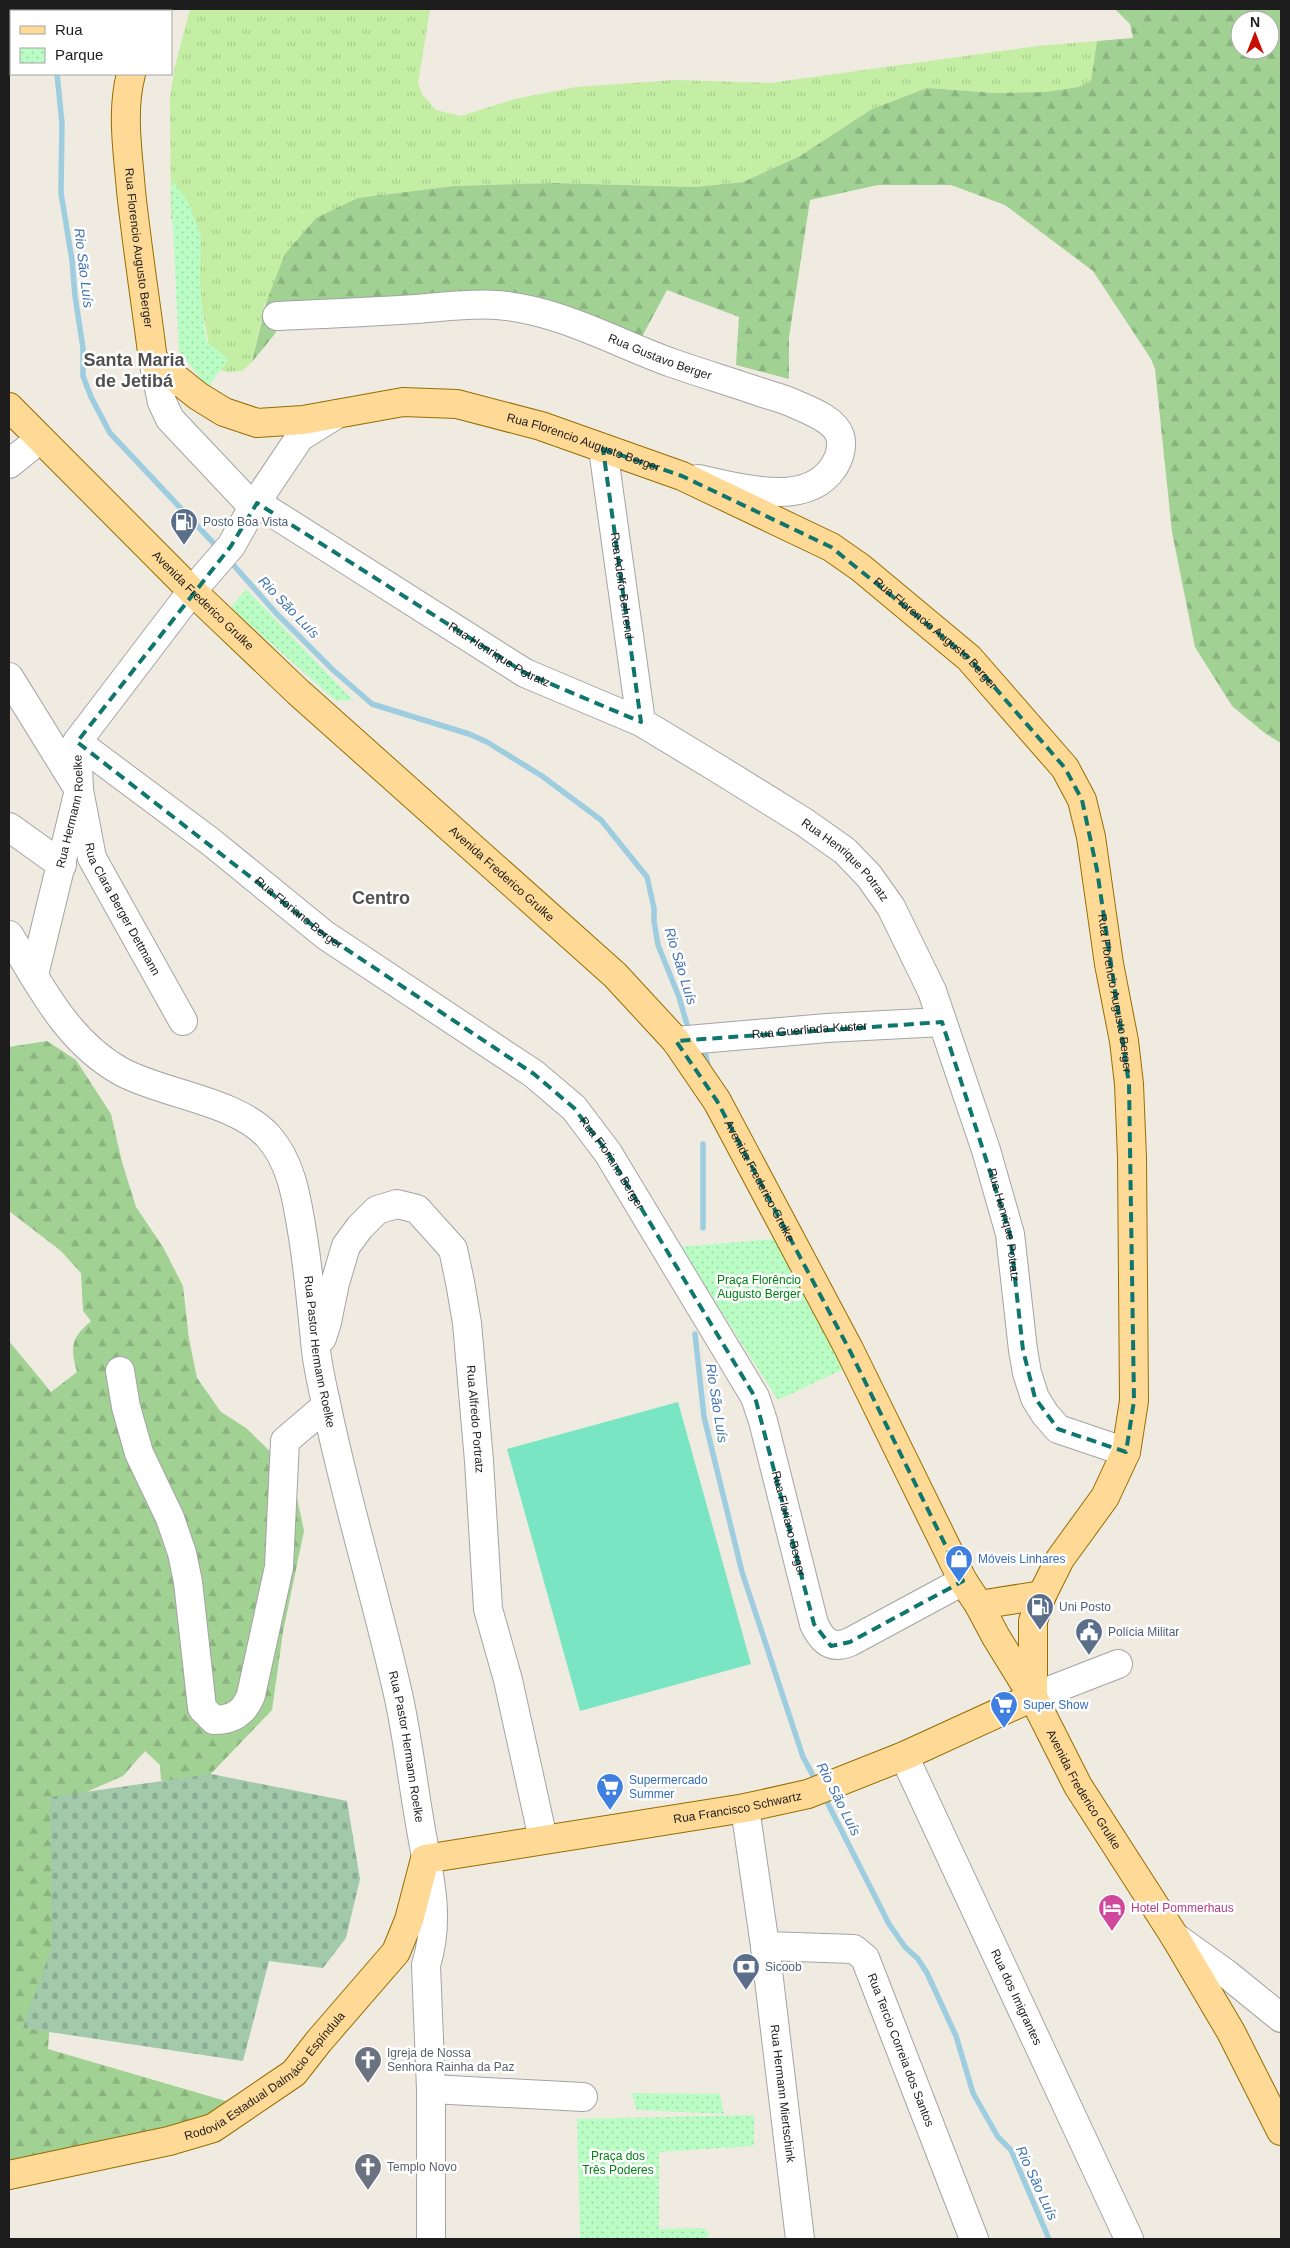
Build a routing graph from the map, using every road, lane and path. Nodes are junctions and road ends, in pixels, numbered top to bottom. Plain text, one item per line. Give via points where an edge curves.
1 (132, 75) edge
2 (277, 316) dead end
3 (153, 360) junction
4 (9, 407) edge
5 (340, 412) junction
6 (40, 439) junction
7 (603, 449) junction
8 (9, 464) edge
9 (682, 476) junction
10 (255, 505) junction
11 (192, 591) junction
12 (9, 677) edge
13 (641, 722) junction
14 (77, 742) junction
15 (79, 790) junction
16 (9, 827) edge
17 (62, 865) junction
18 (9, 935) edge
19 (34, 974) junction
20 (183, 1021) dead end
21 (942, 1022) junction
22 (676, 1041) junction
23 (316, 1353) junction
24 (120, 1371) dead end
25 (326, 1406) junction
26 (1126, 1452) junction
27 (963, 1581) junction
28 (1042, 1595) junction
29 (979, 1605) junction
30 (1118, 1664) dead end
31 (1033, 1697) junction
32 (904, 1756) junction
33 (745, 1808) junction
34 (542, 1839) junction
35 (425, 1859) junction
36 (1175, 1937) junction
37 (765, 1946) junction
38 (1281, 2018) edge
39 (437, 2089) junction
40 (583, 2097) dead end
41 (1281, 2131) edge
42 (9, 2175) edge
43 (438, 2199) junction
44 (430, 2239) edge
45 (446, 2239) edge
46 (800, 2239) edge
47 (974, 2239) edge
48 (1129, 2239) edge

1 - 3 main road, Rua Florencio Augusto Berger via 127,90 126,137
2 - 9 street, Rua Gustavo Berger via 461,304 531,310 565,319 647,354 796,404 832,424 840,436 841,452 828,475 803,490 772,492
3 - 5 main road, Rua Florencio Augusto Berger via 224,412 257,423 303,420
3 - 10 street, Rua Henrique Potratz via 162,402 170,419
4 - 6 main road, Avenida Frederico Grulke
5 - 7 main road, Rua Florencio Augusto Berger via 403,402 457,404 540,426
5 - 10 street, Rua Hermann Roelke via 300,437
6 - 8 street
6 - 11 main road, Avenida Frederico Grulke
7 - 9 main road, Rua Florencio Augusto Berger
7 - 13 street, Rua Adolfo Behrend
9 - 26 main road, Rua Florencio Augusto Berger via 824,543 862,568 969,658 1065,768 1082,800 1096,862 1129,1084 1134,1401
10 - 11 street, Rua Hermann Roelke via 231,546
10 - 13 street, Rua Henrique Potratz via 525,673
11 - 14 street, Rua Hermann Roelke
11 - 22 main road, Avenida Frederico Grulke via 298,692 615,975
12 - 15 street
13 - 21 street, Rua Henrique Potratz via 796,817 845,851 891,907 932,991
14 - 15 street, Rua Hermann Roelke
14 - 27 street, Rua Floriano Berger via 210,842 325,935 534,1074 574,1108 608,1152 755,1397 814,1624 823,1641 831,1646 842,1646
15 - 17 street, Rua Hermann Roelke
15 - 20 street, Rua Clara Berger Dettmann via 92,858
16 - 17 street
17 - 19 street, Rua Hermann Roelke
18 - 19 street, Rua Pastor Hermann Roelke
19 - 23 street, Rua Pastor Hermann Roelke via 49,1003 74,1034 100,1057 122,1072 245,1117 269,1137 296,1192 310,1284
21 - 22 street, Rua Guerlinda Kuster
21 - 26 street, Rua Henrique Potratz via 986,1150 1010,1234 1023,1350 1035,1398 1058,1429
22 - 27 main road, Avenida Frederico Grulke via 717,1101 849,1349
23 - 25 street, Rua Pastor Hermann Roelke
23 - 34 street, Rua Alfredo Portratz via 328,1322 334,1282 346,1246 377,1210 397,1204 417,1209 453,1249 460,1282 467,1323 479,1461 488,1609 508,1680
24 - 25 street via 126,1408 139,1453 170,1518 182,1553 202,1708 214,1720 227,1720 240,1712 251,1695 279,1567 285,1441
25 - 35 street, Rua Pastor Hermann Roelke via 350,1513 398,1695
26 - 28 main road, Rua Florencio Augusto Berger via 1105,1497 1060,1559
27 - 29 main road, Avenida Frederico Grulke
28 - 29 main road
28 - 31 main road, Rua Florencio Augusto Berger via 1033,1621
29 - 31 main road, Avenida Frederico Grulke
30 - 31 street
31 - 32 main road, Rua Francisco Schwartz
31 - 36 main road, Avenida Frederico Grulke via 1078,1786
32 - 33 main road, Rua Francisco Schwartz via 808,1794
32 - 48 street, Rua dos Imigrantes
33 - 34 main road, Rua Francisco Schwartz
33 - 37 street, Rua Hermann Miertschink
34 - 35 main road, Rua Francisco Schwartz
35 - 39 street, Rua Pastor Hermann Roelke via 433,1891 432,1947 426,1965
35 - 42 main road, Rodovia Estadual Dalmácio Espíndula via 410,1920 396,1952 294,2073 213,2128 169,2141
36 - 38 street
36 - 41 main road, Avenida Frederico Grulke via 1231,2032
37 - 46 street, Rua Hermann Miertschink
37 - 47 street, Rua Tercio Correia dos Santos via 854,1949 865,1958
39 - 40 street
39 - 43 street, Rua Pastor Hermann Roelke
43 - 44 street
43 - 45 street

